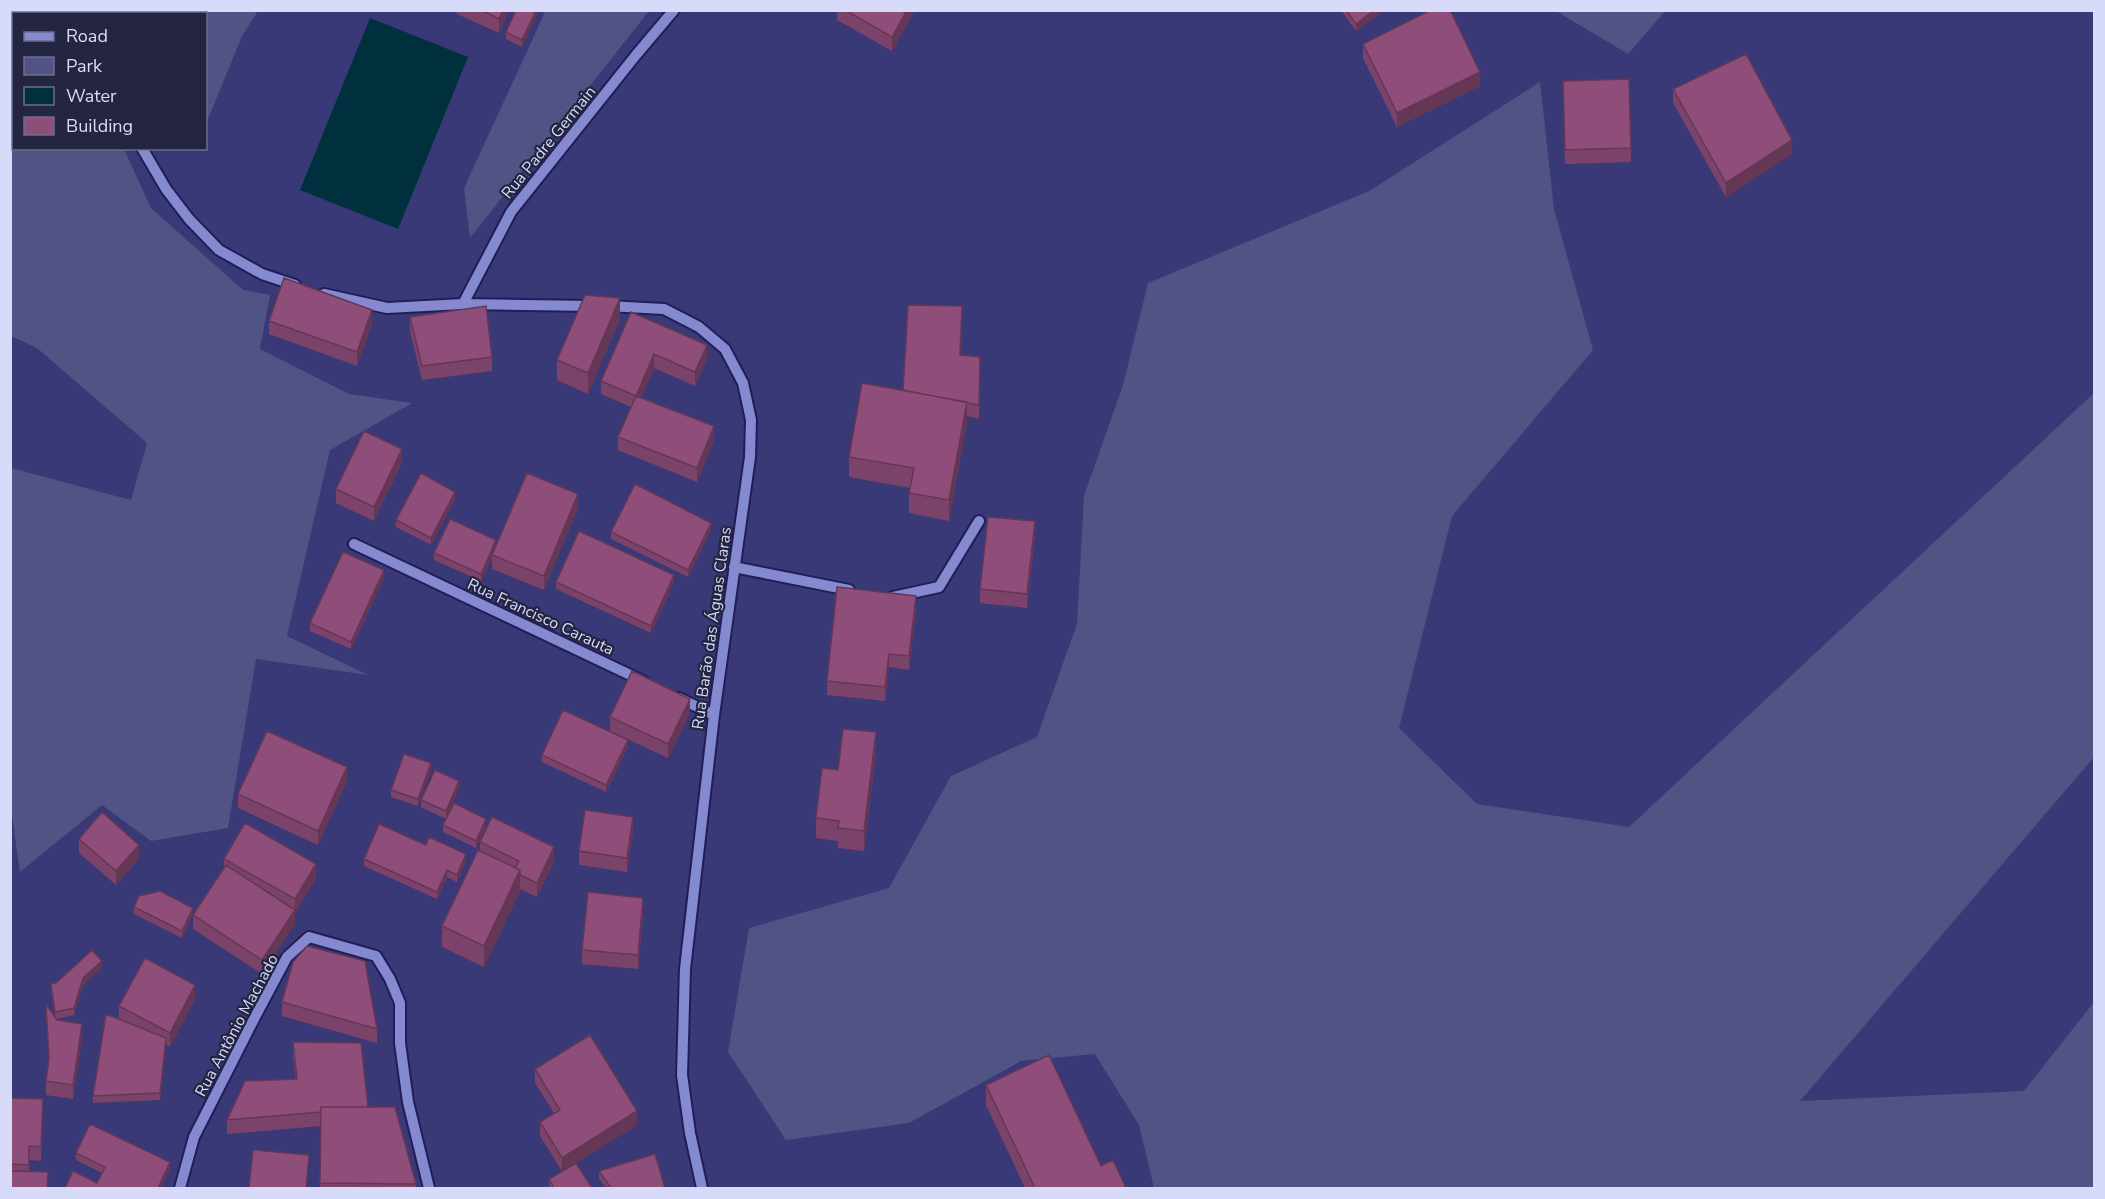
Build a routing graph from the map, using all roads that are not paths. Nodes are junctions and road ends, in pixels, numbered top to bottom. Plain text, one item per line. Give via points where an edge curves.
1 (674, 10) edge
2 (143, 150) edge
3 (463, 304) junction
4 (979, 521) dead end
5 (354, 544) dead end
6 (734, 567) junction
7 (856, 591) edge
8 (879, 596) edge
9 (650, 685) edge
10 (672, 695) edge
11 (714, 715) junction
12 (180, 1188) edge
13 (429, 1188) edge
14 (702, 1188) edge

1 - 3 street, Rua Padre Germain via 511,212
2 - 3 street, Rua Barão das Águas Claras via 189,219 219,250 262,274 387,308
3 - 6 street, Rua Barão das Águas Claras via 664,309 699,327 725,349 743,383 751,420 750,456
4 - 8 street via 939,587 890,598
5 - 9 street, Rua Francisco Carauta
6 - 7 street
6 - 11 street, Rua Barão das Águas Claras
10 - 11 street
11 - 14 street, Rua Barão das Águas Claras via 682,1023 682,1075
12 - 13 street, Rua Antônio Machado via 194,1137 250,1027 287,957 309,937 376,956 390,979 400,1003 400,1043 408,1102

